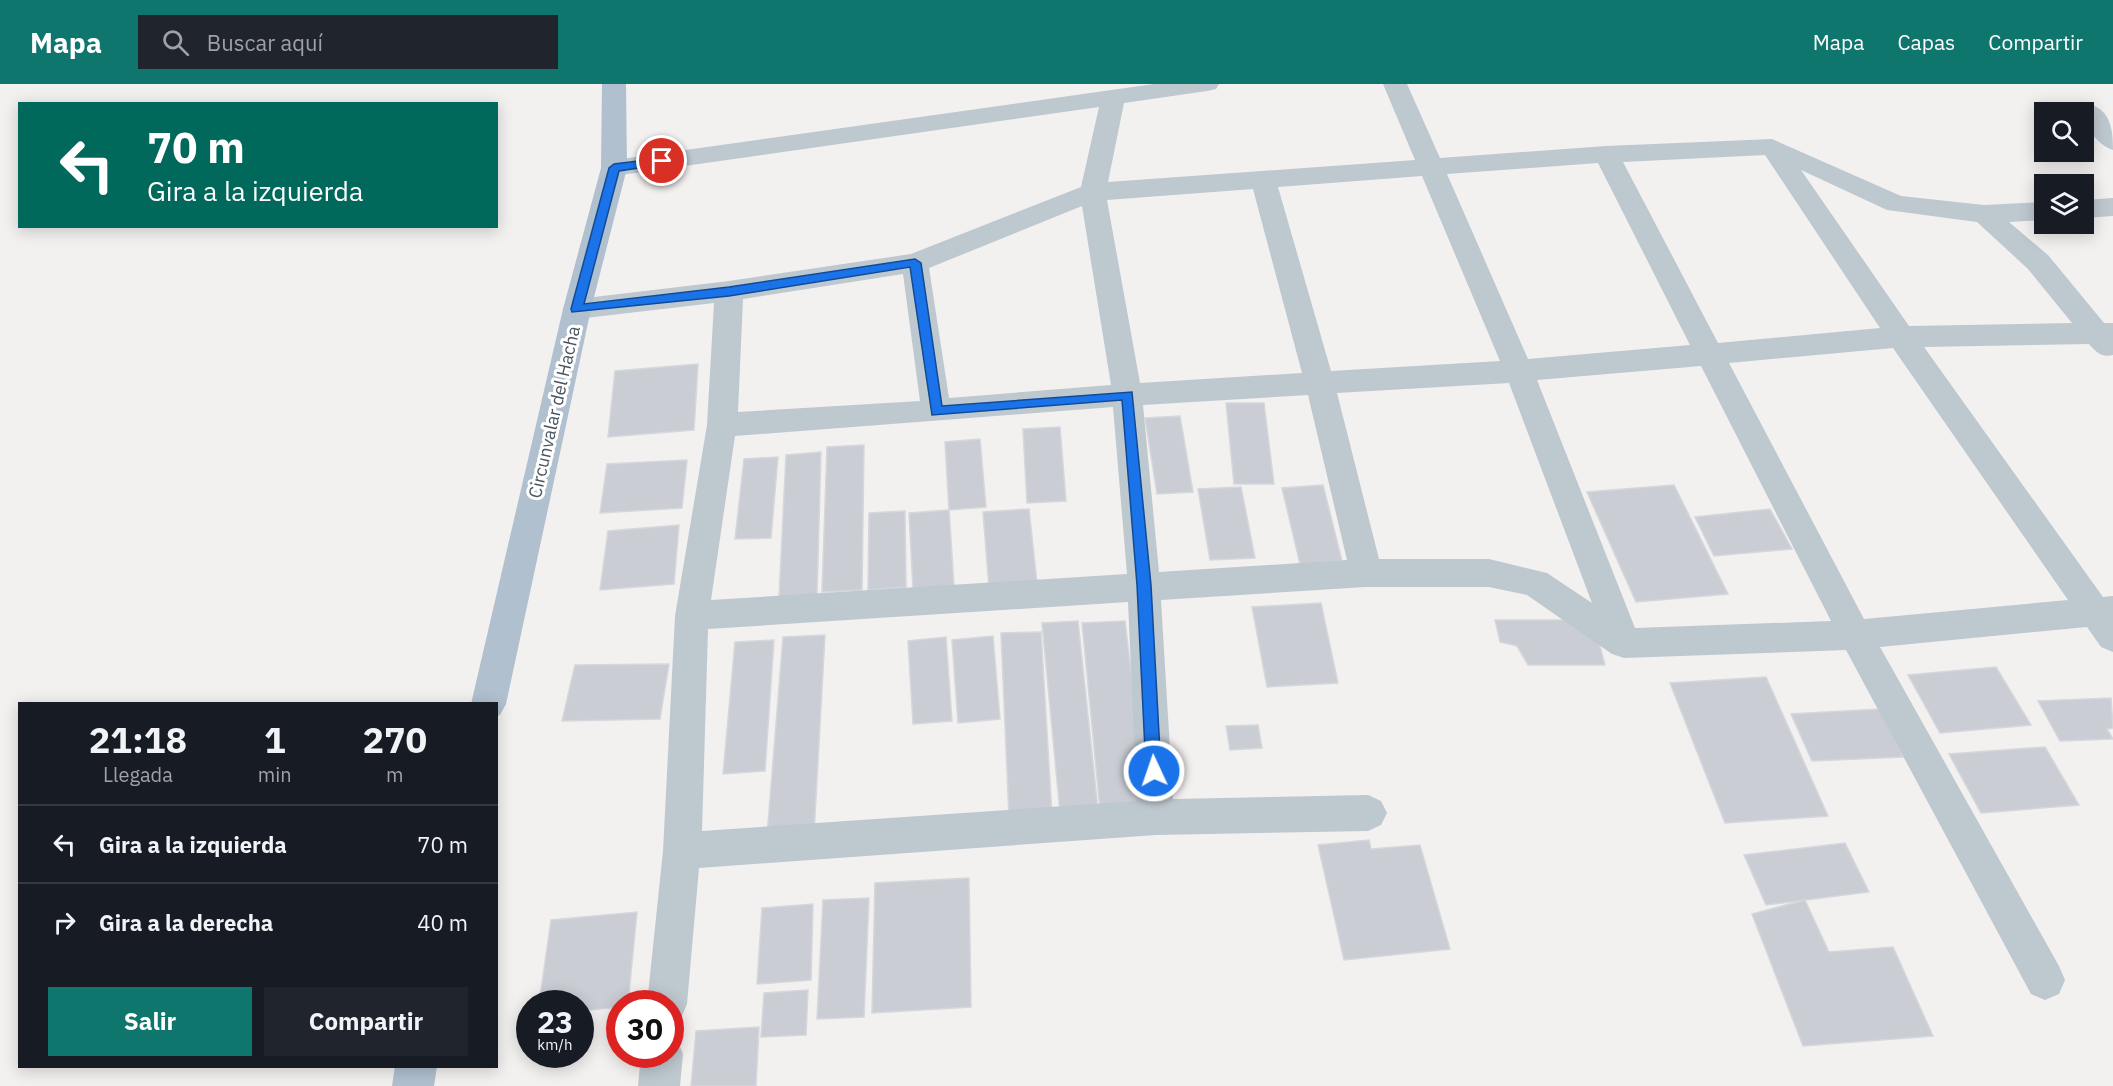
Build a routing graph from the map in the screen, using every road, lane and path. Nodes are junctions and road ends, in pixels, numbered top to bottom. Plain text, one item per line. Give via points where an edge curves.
1 (614, 84) edge
2 (1207, 84) edge
3 (1395, 84) edge
4 (1113, 99) junction
5 (2094, 118) edge
6 (2113, 142) edge
7 (1772, 147) junction
8 (1606, 154) junction
9 (1429, 166) junction
10 (614, 168) junction
11 (1263, 178) junction
12 (1093, 192) junction
13 (2113, 207) edge
14 (2094, 208) edge
15 (2034, 212) edge
16 (1984, 214) junction
17 (915, 263) junction
18 (729, 291) junction
19 (577, 309) junction
20 (1901, 337) junction
21 (2108, 340) edge
22 (1709, 354) junction
23 (1519, 371) junction
24 (1320, 384) junction
25 (1127, 395) junction
26 (936, 411) junction
27 (722, 424) junction
28 (1366, 573) junction
29 (1144, 585) junction
30 (692, 616) junction
31 (2107, 619) edge
32 (1855, 634) junction
33 (1624, 644) junction
34 (488, 702) edge
35 (1368, 813) dead end
36 (1156, 817) junction
37 (682, 851) junction
38 (2045, 980) dead end
39 (668, 990) edge
40 (416, 1068) edge
41 (661, 1068) edge
42 (413, 1086) edge
43 (659, 1086) edge

1 - 10 main road, Circunvalar del Hacha
2 - 4 street
3 - 9 street
4 - 10 street
4 - 12 street
5 - 6 street
7 - 8 street
7 - 16 street via 1896,204
7 - 20 street
8 - 9 street
8 - 22 street
9 - 11 street
9 - 23 street
10 - 19 main road, Circunvalar del Hacha
11 - 12 street
11 - 24 street
12 - 17 street
12 - 25 street
13 - 14 street
15 - 16 street
16 - 21 street via 2038,262
17 - 18 street
17 - 26 street
18 - 19 street
18 - 27 street
19 - 34 main road, Circunvalar del Hacha
20 - 21 street
20 - 22 street
20 - 31 street
22 - 23 street
22 - 32 street
23 - 24 street
23 - 33 street
24 - 25 street
24 - 28 street
25 - 26 street
25 - 29 street
26 - 27 street
27 - 30 street
28 - 29 street
28 - 33 street via 1489,573 1535,583
29 - 30 street
29 - 36 street
30 - 37 street
31 - 32 street
32 - 33 street
32 - 38 street
35 - 36 street
36 - 37 street
37 - 39 street
40 - 42 main road
41 - 43 street

